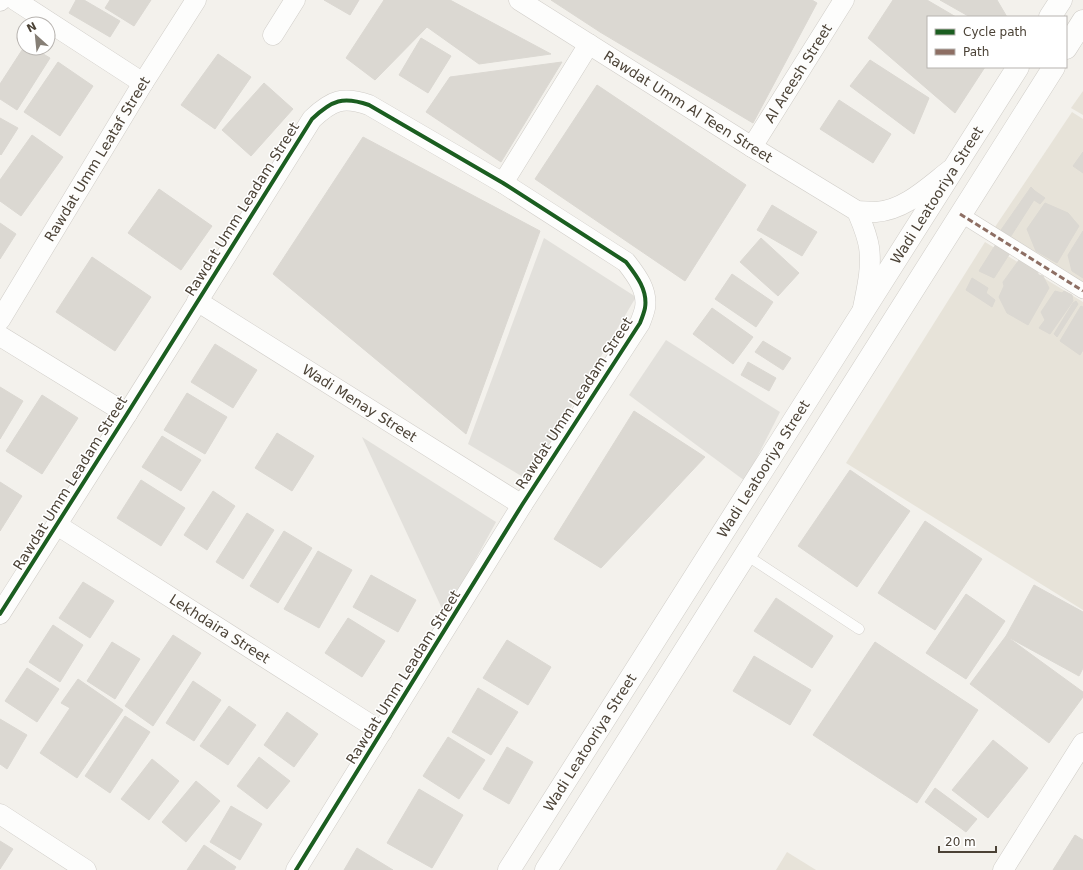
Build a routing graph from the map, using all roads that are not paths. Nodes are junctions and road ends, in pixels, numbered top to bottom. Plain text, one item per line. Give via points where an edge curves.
1 (15, 0) edge
2 (196, 0) edge
3 (295, 0) edge
4 (519, 0) edge
5 (844, 0) edge
6 (1061, 0) edge
7 (1051, 16) edge
8 (1083, 21) edge
9 (273, 35) dead end
10 (589, 44) junction
11 (1067, 46) edge
12 (1017, 68) edge
13 (1053, 68) edge
14 (143, 83) junction
15 (752, 147) junction
16 (954, 166) junction
17 (503, 183) junction
18 (857, 211) junction
19 (960, 214) junction
20 (1083, 290) edge
21 (197, 302) junction
22 (862, 311) junction
23 (0, 320) edge
24 (0, 336) edge
25 (127, 414) junction
26 (522, 505) junction
27 (58, 525) junction
28 (746, 555) junction
29 (0, 614) edge
30 (859, 629) dead end
31 (382, 732) junction
32 (1083, 743) edge
33 (0, 814) edge
34 (63, 864) edge
35 (86, 870) edge
36 (296, 870) edge
37 (509, 870) edge
38 (546, 870) edge
39 (1003, 870) edge

1 - 14 street
2 - 14 street, Rawdat Umm Leataf Street
3 - 9 street
4 - 10 street, Rawdat Umm Al Teen Street
5 - 15 street, Al Areesh Street
6 - 7 street
8 - 11 street
10 - 15 street, Rawdat Umm Al Teen Street
10 - 17 street
12 - 16 street, Wadi Leatooriya Street
13 - 19 street
14 - 23 street, Rawdat Umm Leataf Street
15 - 18 street, Rawdat Umm Al Teen Street
16 - 18 street, Rawdat Umm Al Teen Street via 922,193 892,209 877,212
16 - 22 street, Wadi Leatooriya Street
17 - 21 street, Rawdat Umm Leadam Street via 369,105 355,100 339,101 324,108 312,118
17 - 26 street, Rawdat Umm Leadam Street via 626,262 644,291 645,307 640,323
18 - 22 street via 869,246 870,264
19 - 20 street
19 - 28 street
21 - 25 street, Rawdat Umm Leadam Street
21 - 26 street, Wadi Menay Street
22 - 37 street, Wadi Leatooriya Street
24 - 25 street, Rawdat Umm Leadam Street
25 - 27 street, Rawdat Umm Leadam Street
26 - 31 street, Rawdat Umm Leadam Street
27 - 29 street, Rawdat Umm Leadam Street
27 - 31 street, Lekhdaira Street
28 - 30 lane
28 - 38 street
31 - 36 street, Rawdat Umm Leadam Street
32 - 39 street
33 - 34 street
34 - 35 street

